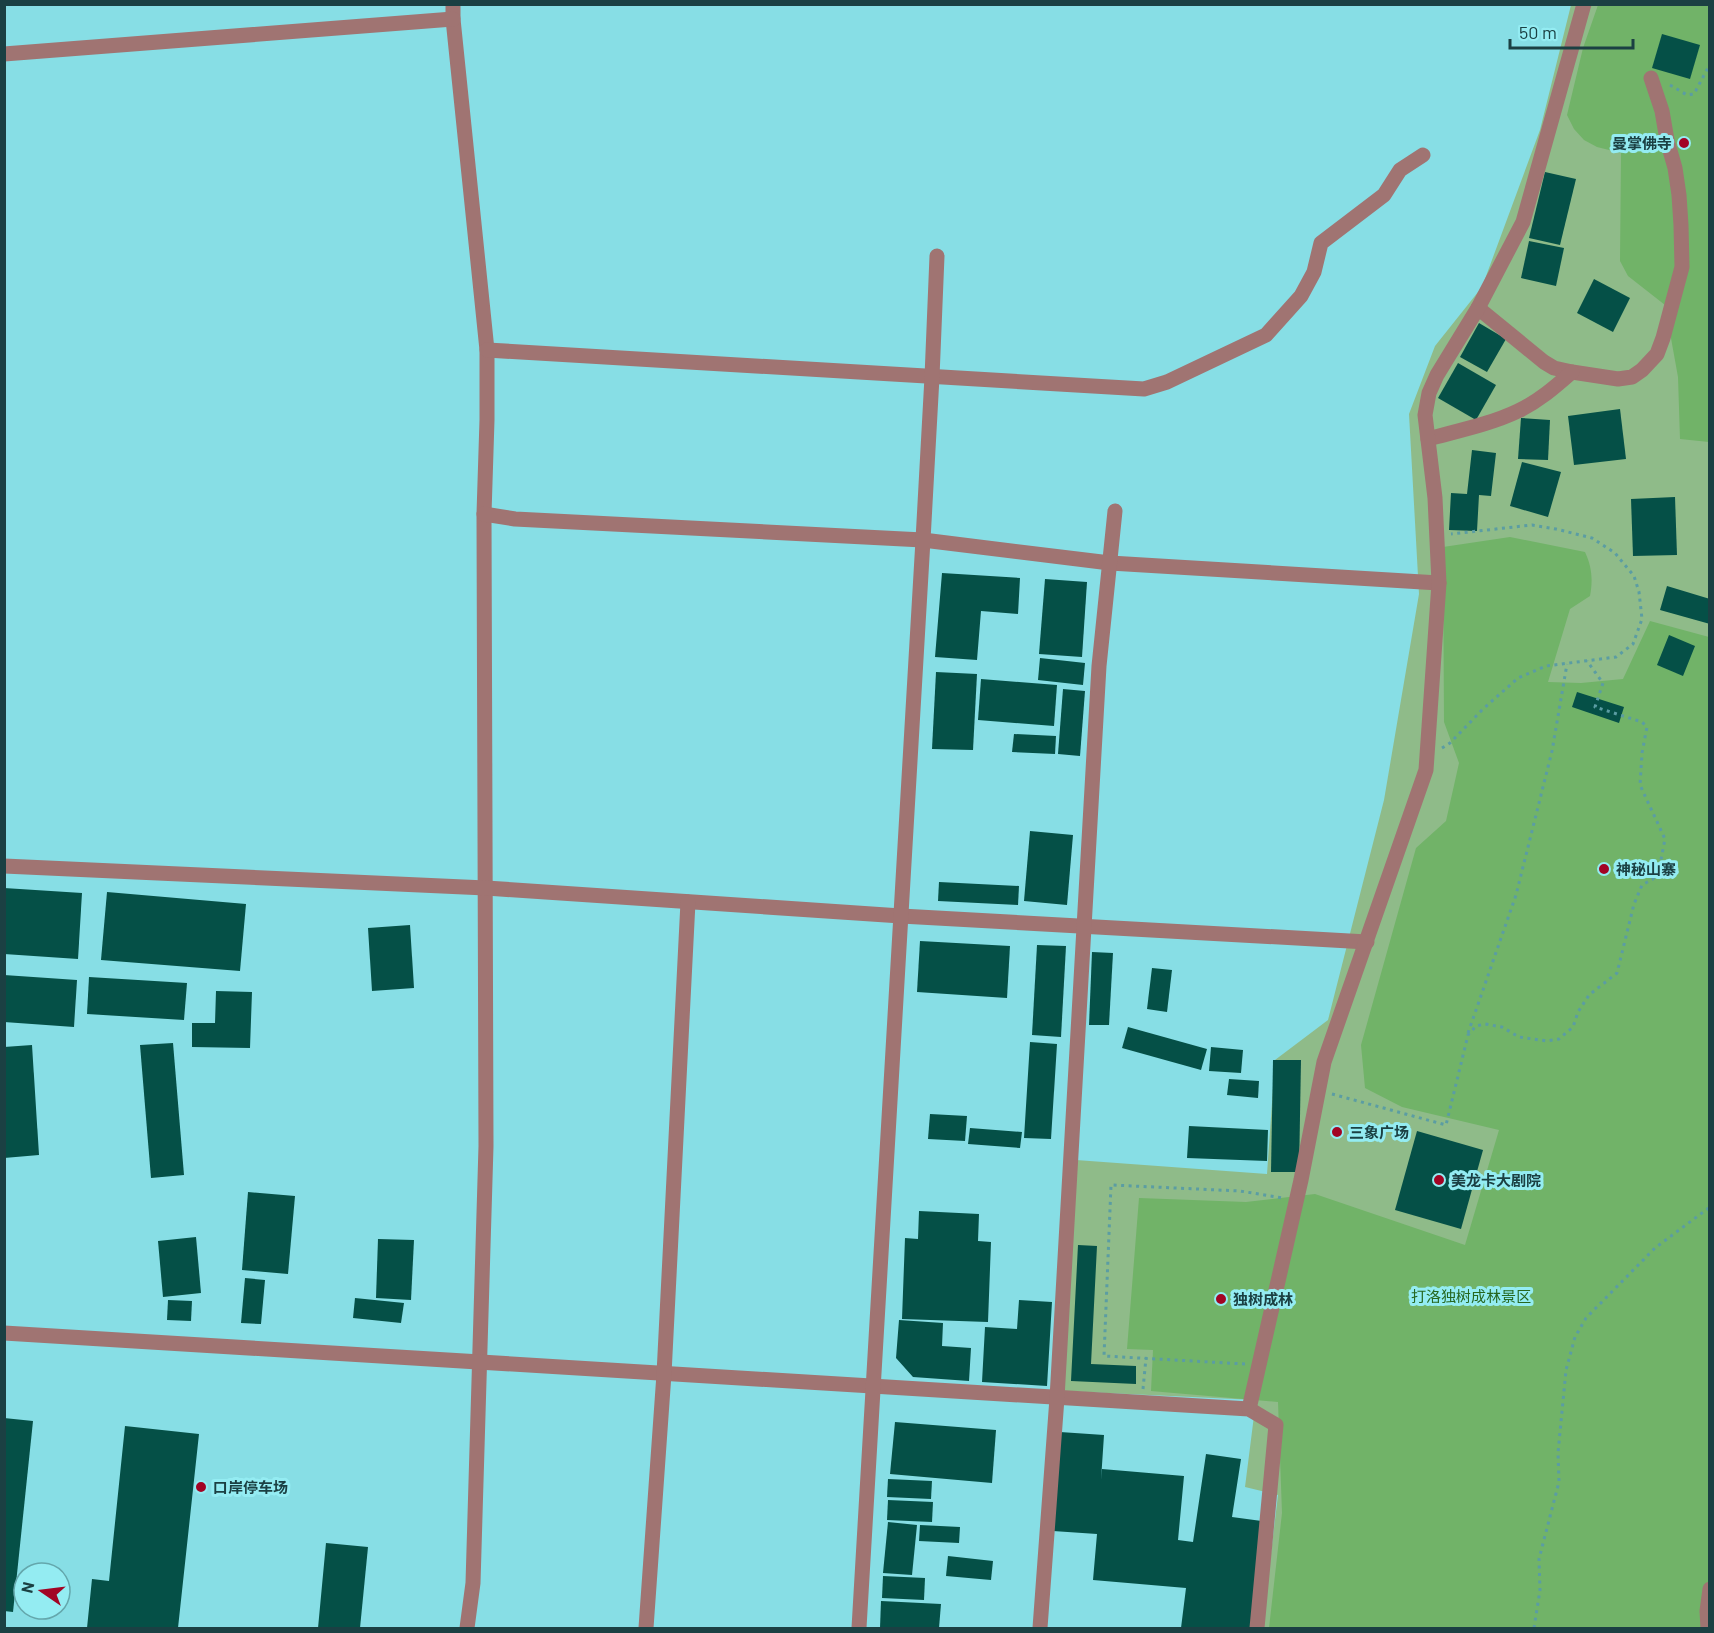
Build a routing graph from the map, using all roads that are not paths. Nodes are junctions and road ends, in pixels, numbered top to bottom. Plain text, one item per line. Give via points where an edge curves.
1 (1584, 4) edge
2 (453, 12) edge
3 (4, 54) edge
4 (1651, 78) road end
5 (1423, 155) dead end
6 (936, 256) dead end
7 (1478, 308) junction
8 (487, 350) junction
9 (1572, 372) junction
10 (932, 377) junction
11 (1428, 439) junction
12 (1115, 511) dead end
13 (484, 514) junction
14 (923, 540) junction
15 (1110, 562) junction
16 (1439, 584) junction
17 (4, 866) edge
18 (486, 888) junction
19 (688, 902) junction
20 (901, 916) junction
21 (1084, 927) junction
22 (1367, 942) junction
23 (4, 1333) edge
24 (480, 1363) junction
25 (664, 1374) junction
26 (874, 1387) junction
27 (1057, 1398) junction
28 (1249, 1409) junction
29 (1710, 1589) edge
30 (467, 1629) edge
31 (646, 1629) edge
32 (859, 1629) edge
33 (1040, 1629) edge
34 (1257, 1629) edge
35 (1708, 1629) edge

1 - 7 street via 1523,222
2 - 3 street
2 - 8 street
4 - 9 street via 1675,168 1681,274 1657,354 1642,370 1632,377 1618,379
5 - 10 street via 1400,170 1384,195 1321,243 1314,272 1301,296 1266,335 1167,382 1144,389
6 - 10 street
7 - 9 street via 1544,362
7 - 11 street via 1429,393 1425,416
8 - 10 street
8 - 13 street
9 - 11 street via 1547,394 1517,411
10 - 14 street
11 - 16 street
12 - 15 street
13 - 14 street via 515,519
13 - 18 street
14 - 15 street
14 - 20 street
15 - 16 street
15 - 21 street via 1099,666
16 - 22 street via 1426,770
17 - 18 street
18 - 19 street
18 - 24 street via 486,1146
19 - 20 street
19 - 25 street
20 - 21 street
20 - 26 street
21 - 22 street
21 - 27 street
22 - 28 street via 1324,1062
23 - 24 street
24 - 25 street
24 - 30 street via 473,1583
25 - 26 street
25 - 31 street
26 - 27 street
26 - 32 street
27 - 28 street
27 - 33 street
28 - 34 street via 1276,1425
29 - 35 street

